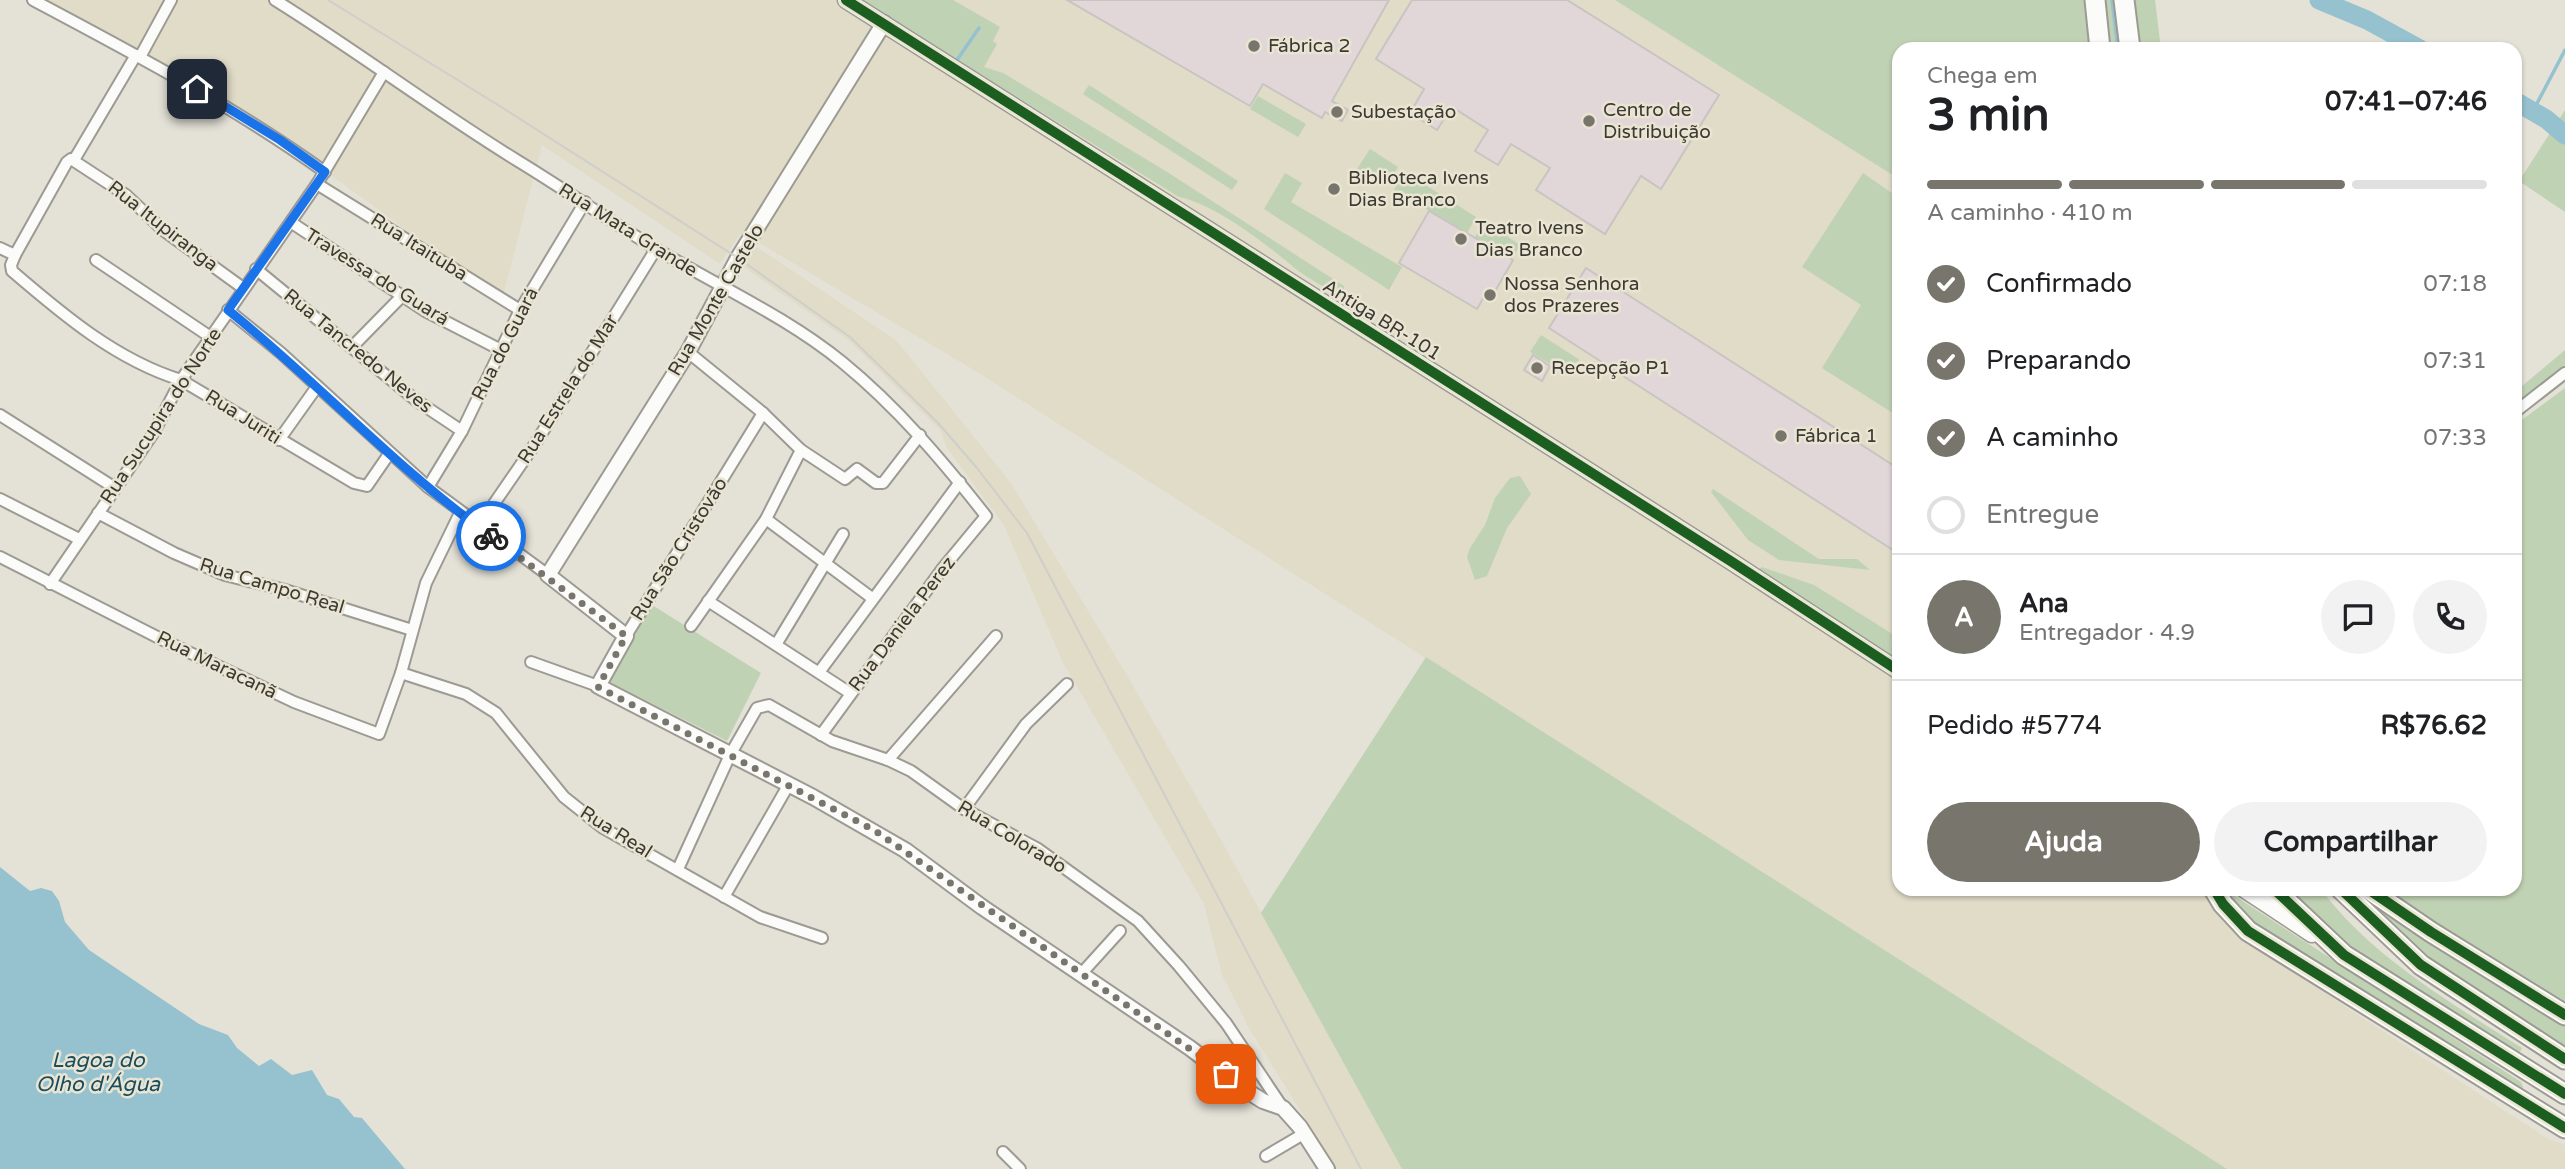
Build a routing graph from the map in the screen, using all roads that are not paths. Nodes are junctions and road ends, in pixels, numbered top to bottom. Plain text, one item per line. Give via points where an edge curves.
1 (33, 0) edge
2 (171, 0) edge
3 (275, 0) edge
4 (846, 0) edge
5 (2095, 0) edge
6 (2124, 0) edge
7 (884, 23) junction
8 (2099, 42) edge
9 (2129, 42) edge
10 (138, 56) junction
11 (384, 72) junction
12 (78, 162) junction
13 (325, 172) junction
14 (317, 184) junction
15 (585, 201) junction
16 (292, 223) junction
17 (0, 248) edge
18 (656, 249) junction
19 (15, 255) junction
20 (96, 260) dead end
21 (257, 269) junction
22 (243, 288) junction
23 (722, 288) junction
24 (401, 297) junction
25 (228, 310) junction
26 (520, 310) junction
27 (212, 338) junction
28 (353, 346) junction
29 (501, 349) junction
30 (688, 352) junction
31 (2565, 373) edge
32 (181, 380) junction
33 (316, 388) junction
34 (2522, 407) edge
35 (763, 413) junction
36 (0, 415) edge
37 (461, 431) junction
38 (920, 435) junction
39 (279, 440) junction
40 (801, 450) junction
41 (389, 454) junction
42 (960, 482) junction
43 (428, 487) junction
44 (115, 488) junction
45 (0, 499) edge
46 (98, 513) junction
47 (460, 513) junction
48 (986, 516) joint
49 (766, 519) junction
50 (478, 527) junction
51 (844, 534) dead end
52 (79, 539) junction
53 (0, 557) edge
54 (825, 563) junction
55 (548, 576) junction
56 (50, 584) junction
57 (872, 598) junction
58 (708, 601) junction
59 (691, 626) dead end
60 (412, 630) junction
61 (626, 636) junction
62 (996, 636) dead end
63 (777, 643) junction
64 (531, 662) dead end
65 (1892, 666) edge
66 (820, 671) junction
67 (401, 673) junction
68 (1067, 684) dead end
69 (598, 687) junction
70 (850, 692) junction
71 (821, 735) junction
72 (730, 755) junction
73 (888, 760) junction
74 (789, 784) junction
75 (964, 810) junction
76 (678, 869) junction
77 (2218, 896) edge
78 (2255, 896) edge
79 (2281, 896) edge
80 (2348, 896) edge
81 (2378, 896) edge
82 (724, 897) junction
83 (1120, 930) dead end
84 (822, 938) dead end
85 (2344, 955) junction
86 (1081, 974) junction
87 (2565, 1015) edge
88 (2565, 1059) edge
89 (2565, 1094) edge
90 (1283, 1108) junction
91 (2565, 1128) edge
92 (1305, 1133) junction
93 (1003, 1152) dead end
94 (1266, 1156) dead end
95 (1020, 1169) edge
96 (1327, 1169) edge

1 - 10 street
2 - 10 street
3 - 11 street, Rua Mata Grande
4 - 7 main road, Antiga BR-101
5 - 8 highway
6 - 9 highway
7 - 23 street, Rua Monte Castelo
7 - 65 main road, Antiga BR-101
10 - 12 street
10 - 13 street
11 - 13 street, Rua Sucupira do Norte
11 - 15 street, Rua Mata Grande
12 - 19 street via 67,162
12 - 22 street, Rua Itupiranga
13 - 14 street, Rua Sucupira do Norte
14 - 16 street, Rua Sucupira do Norte
14 - 26 street, Rua Itaituba
15 - 18 street, Rua Mata Grande
15 - 26 street, Rua do Guará
16 - 21 street, Rua Sucupira do Norte
16 - 24 street, Travessa do Guará
17 - 19 street
18 - 23 street, Rua Mata Grande
18 - 50 street, Rua Estrela do Mar
19 - 32 street, Rua Juriti via 12,271 56,309 133,360
20 - 27 street
21 - 22 street, Rua Sucupira do Norte
21 - 28 street, Rua Tancredo Neves
22 - 25 street, Rua Sucupira do Norte
23 - 30 street, Rua Monte Castelo
23 - 38 street, Rua Mata Grande via 781,318 821,346
24 - 28 street
24 - 29 street, Travessa do Guará
25 - 27 street, Rua Sucupira do Norte
25 - 33 street
26 - 29 street, Rua do Guará
27 - 32 street, Rua Sucupira do Norte
28 - 37 street, Rua Tancredo Neves via 417,401
29 - 37 street, Rua do Guará
30 - 35 street
30 - 55 street, Rua Monte Castelo
31 - 34 street
32 - 39 street, Rua Juriti
32 - 44 street, Rua Sucupira do Norte via 154,432
33 - 39 street
33 - 41 street
35 - 40 street
35 - 61 street, Rua São Cristovão
36 - 44 street
37 - 43 street, Rua do Guará
38 - 40 street via 881,484 857,469 845,480
38 - 42 street, Rua Mata Grande
39 - 41 street, Rua Juriti via 362,487
40 - 49 street
41 - 43 street
42 - 48 street, Rua Mata Grande
42 - 57 street
43 - 47 street
44 - 46 street, Rua Sucupira do Norte
45 - 52 street
46 - 52 street, Rua Sucupira do Norte
46 - 60 street, Rua Campo Real via 225,575
47 - 50 street
47 - 60 street via 429,576
48 - 70 street, Rua Daniela Perez
49 - 54 street
49 - 58 street
50 - 55 street
51 - 54 street
52 - 56 street, Rua Sucupira do Norte
53 - 56 street
54 - 57 street
54 - 63 street
55 - 61 street
56 - 67 street, Rua Maracanã via 293,702 377,734
57 - 66 street
58 - 59 street
58 - 63 street
60 - 67 street
61 - 69 street, Rua São Cristovão
62 - 73 street
63 - 66 street
64 - 69 street
66 - 70 street
67 - 76 street, Rua Real via 457,690 487,706 506,722 564,797 582,813
68 - 75 street via 1026,724
69 - 72 street
70 - 71 street, Rua Daniela Perez
71 - 72 street, Rua Colorado via 765,704 757,708
71 - 73 street, Rua Colorado
72 - 74 street
72 - 76 street
73 - 75 street, Rua Colorado via 929,782
74 - 82 street
74 - 86 street via 874,830
75 - 90 street, Rua Colorado via 1038,849 1147,929 1226,1023
76 - 82 street, Rua Real
77 - 91 highway via 2248,931
78 - 85 main road
79 - 85 highway
80 - 88 highway via 2421,965
81 - 87 highway
82 - 84 street, Rua Real via 760,917
83 - 86 street
85 - 89 highway
86 - 90 street via 1252,1094
90 - 92 street
92 - 94 street
92 - 96 street
93 - 95 street

